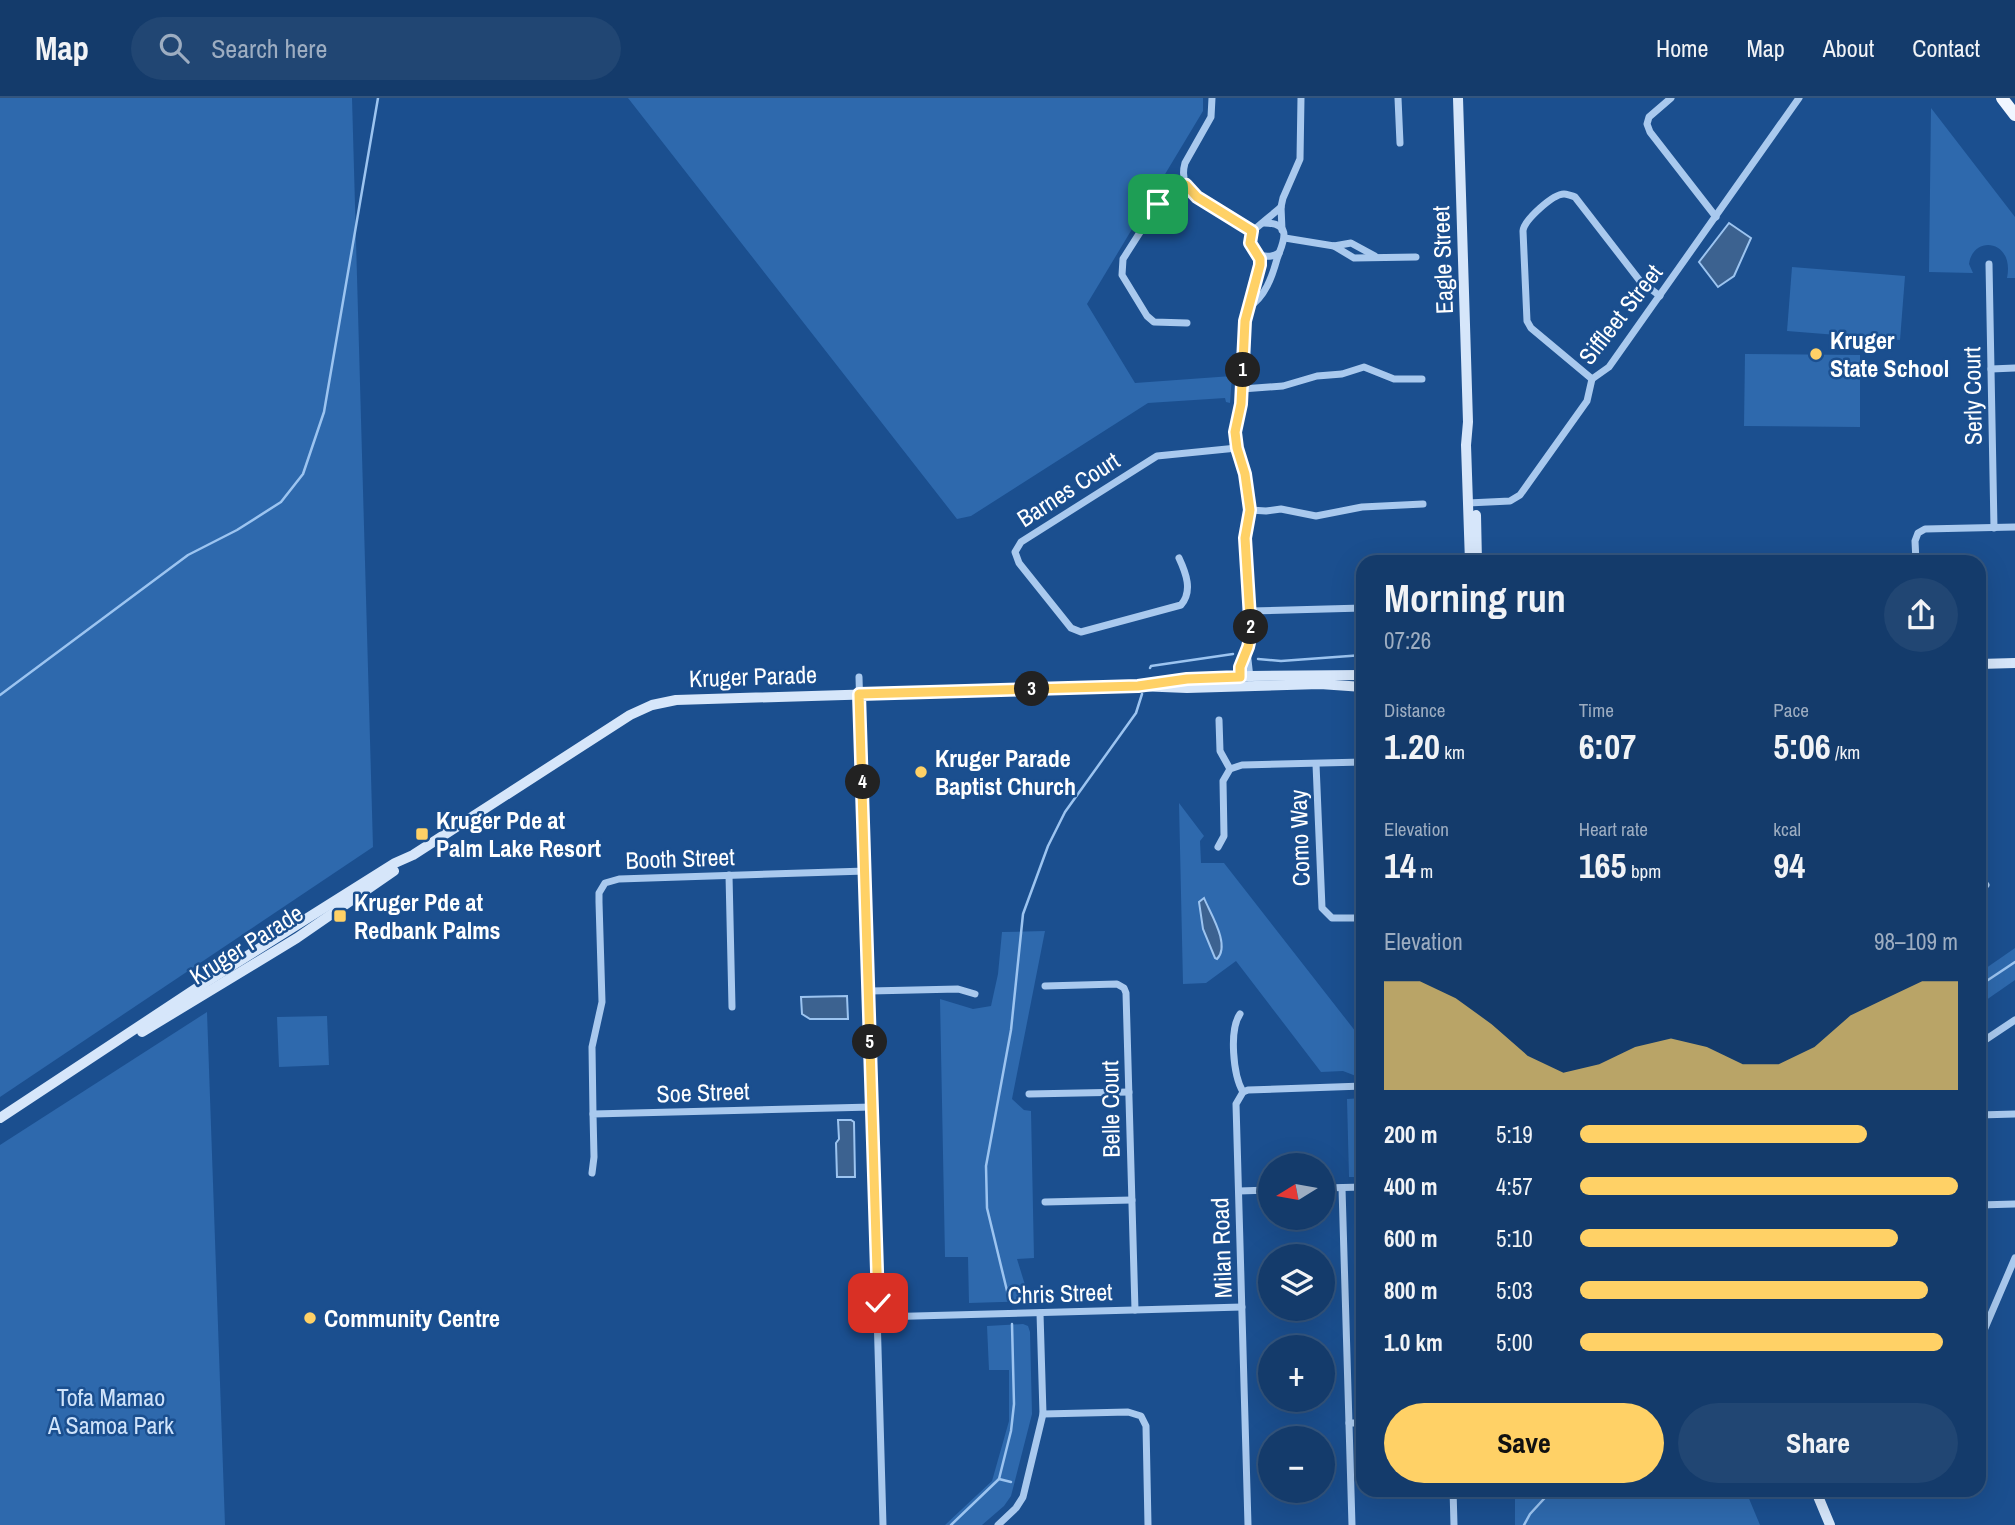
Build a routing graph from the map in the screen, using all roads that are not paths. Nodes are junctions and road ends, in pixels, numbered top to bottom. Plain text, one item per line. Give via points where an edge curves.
1 (1213, 98) edge
2 (1301, 98) edge
3 (1398, 98) edge
4 (1458, 98) edge
5 (1671, 98) edge
6 (1799, 98) edge
7 (2002, 98) edge
8 (1660, 101) edge
9 (2015, 115) edge
10 (1400, 142) dead end
11 (1186, 185) junction
12 (1281, 207) junction
13 (1716, 217) junction
14 (1264, 223) junction
15 (1252, 231) junction
16 (1283, 234) junction
17 (1334, 246) junction
18 (1279, 253) junction
19 (1257, 254) junction
20 (1375, 256) junction
21 (1416, 257) dead end
22 (1989, 264) dead end
23 (1660, 296) junction
24 (1248, 307) junction
25 (1187, 323) dead end
26 (2015, 368) edge
27 (1991, 369) junction
28 (1422, 379) dead end
29 (1592, 379) junction
30 (1242, 389) junction
31 (1237, 448) junction
32 (1472, 503) junction
33 (1423, 504) dead end
34 (1250, 510) junction
35 (2015, 527) edge
36 (1994, 528) junction
37 (1469, 555) edge
38 (1476, 555) edge
39 (1916, 555) edge
40 (1179, 558) dead end
41 (1356, 608) edge
42 (1251, 611) junction
43 (2015, 663) edge
44 (1986, 664) edge
45 (1356, 675) edge
46 (859, 677) dead end
47 (1245, 681) junction
48 (1356, 687) edge
49 (859, 694) junction
50 (1219, 720) dead end
51 (1356, 762) edge
52 (1316, 764) junction
53 (1230, 769) junction
54 (1218, 846) dead end
55 (866, 871) junction
56 (729, 875) junction
57 (1356, 918) edge
58 (1045, 986) dead end
59 (870, 991) junction
60 (975, 994) dead end
61 (732, 1007) dead end
62 (1240, 1014) dead end
63 (2015, 1020) edge
64 (1986, 1039) edge
65 (1356, 1086) edge
66 (1129, 1092) junction
67 (1243, 1092) junction
68 (1029, 1094) dead end
69 (872, 1107) junction
70 (593, 1114) junction
71 (2015, 1114) edge
72 (1986, 1115) edge
73 (0, 1118) edge
74 (592, 1173) dead end
75 (1356, 1187) edge
76 (1335, 1188) edge
77 (1342, 1188) junction
78 (1258, 1190) edge
79 (1239, 1191) junction
80 (1132, 1200) junction
81 (1045, 1202) dead end
82 (2015, 1204) edge
83 (1986, 1205) edge
84 (2015, 1258) edge
85 (1242, 1307) junction
86 (1135, 1310) junction
87 (1040, 1313) junction
88 (878, 1317) junction
89 (1986, 1326) edge
90 (1044, 1414) junction
91 (1349, 1423) junction
92 (1356, 1423) edge
93 (1453, 1497) edge
94 (1820, 1497) edge
95 (883, 1525) edge
96 (998, 1525) edge
97 (1148, 1525) edge
98 (1248, 1525) edge
99 (1352, 1525) edge
100 (1454, 1525) edge
101 (1830, 1525) edge

1 - 11 street via 1211,117 1185,163
2 - 12 street via 1300,159
3 - 10 street
4 - 32 street, Eagle Street
5 - 8 street
6 - 13 street, Siffleet Street
7 - 9 main road
8 - 13 street via 1649,117 1650,132
11 - 15 street via 1197,197
11 - 25 street via 1164,196 1123,259 1121,270 1154,322
12 - 14 street
12 - 16 street
13 - 23 street, Siffleet Street
14 - 15 street
14 - 16 street via 1273,223
15 - 19 street via 1250,243
16 - 17 street
16 - 18 street
17 - 20 street via 1351,243
17 - 20 street via 1354,258
18 - 19 street via 1268,258
18 - 24 street via 1263,293
19 - 24 street via 1260,265
20 - 21 street
22 - 27 street, Serly Court
23 - 29 street, Siffleet Street via 1609,367
23 - 29 street via 1640,281 1575,197 1556,196 1526,220 1527,321
24 - 30 street
26 - 27 street
27 - 36 street, Serly Court
28 - 30 street via 1394,379 1364,367 1283,386
29 - 32 street, Siffleet Street via 1587,401 1520,495 1510,501
30 - 31 street
31 - 34 street
31 - 40 street, Barnes Court via 1157,456 1021,542 1015,552 1070,628 1081,632 1181,605 1188,587
32 - 37 street, Eagle Street
32 - 38 street, Eagle Street
33 - 34 street via 1362,507 1316,516 1280,509
34 - 42 street via 1245,538
35 - 36 street
36 - 39 street via 1925,529 1915,541
41 - 42 street
42 - 47 street via 1251,634 1240,667
43 - 44 street
45 - 47 street, Kruger Parade
46 - 49 street
47 - 48 street, Kruger Parade
47 - 49 street, Kruger Parade via 1151,688
49 - 55 street
49 - 73 street, Kruger Parade via 676,700 644,708 227,969
50 - 53 street via 1220,751
51 - 52 street
52 - 53 street
52 - 57 street, Como Way via 1322,908 1332,918
53 - 54 street via 1223,781 1224,836
55 - 56 street, Booth Street
55 - 59 street
56 - 61 street
56 - 70 street, Booth Street via 620,879 602,887 602,1002 591,1056
58 - 66 street, Belle Court via 1111,984 1124,988
59 - 60 street via 958,989
59 - 69 street
62 - 67 street via 1234,1022 1236,1075
63 - 64 street
65 - 67 street
66 - 68 street
66 - 80 street, Belle Court
67 - 79 street, Milan Road via 1236,1104
69 - 70 street, Soe Street
69 - 88 street
70 - 74 street
71 - 72 street
75 - 77 street
76 - 77 street
77 - 91 street
78 - 79 street
79 - 85 street, Milan Road
80 - 81 street
80 - 86 street, Belle Court
82 - 83 street
84 - 89 street
85 - 86 street, Chris Street
85 - 98 street, Milan Road
86 - 87 street, Chris Street
87 - 88 street, Chris Street
87 - 90 street
88 - 95 street
90 - 96 street via 1023,1497
90 - 97 street via 1128,1412 1145,1420
91 - 92 street
91 - 99 street
93 - 100 street
94 - 101 street

